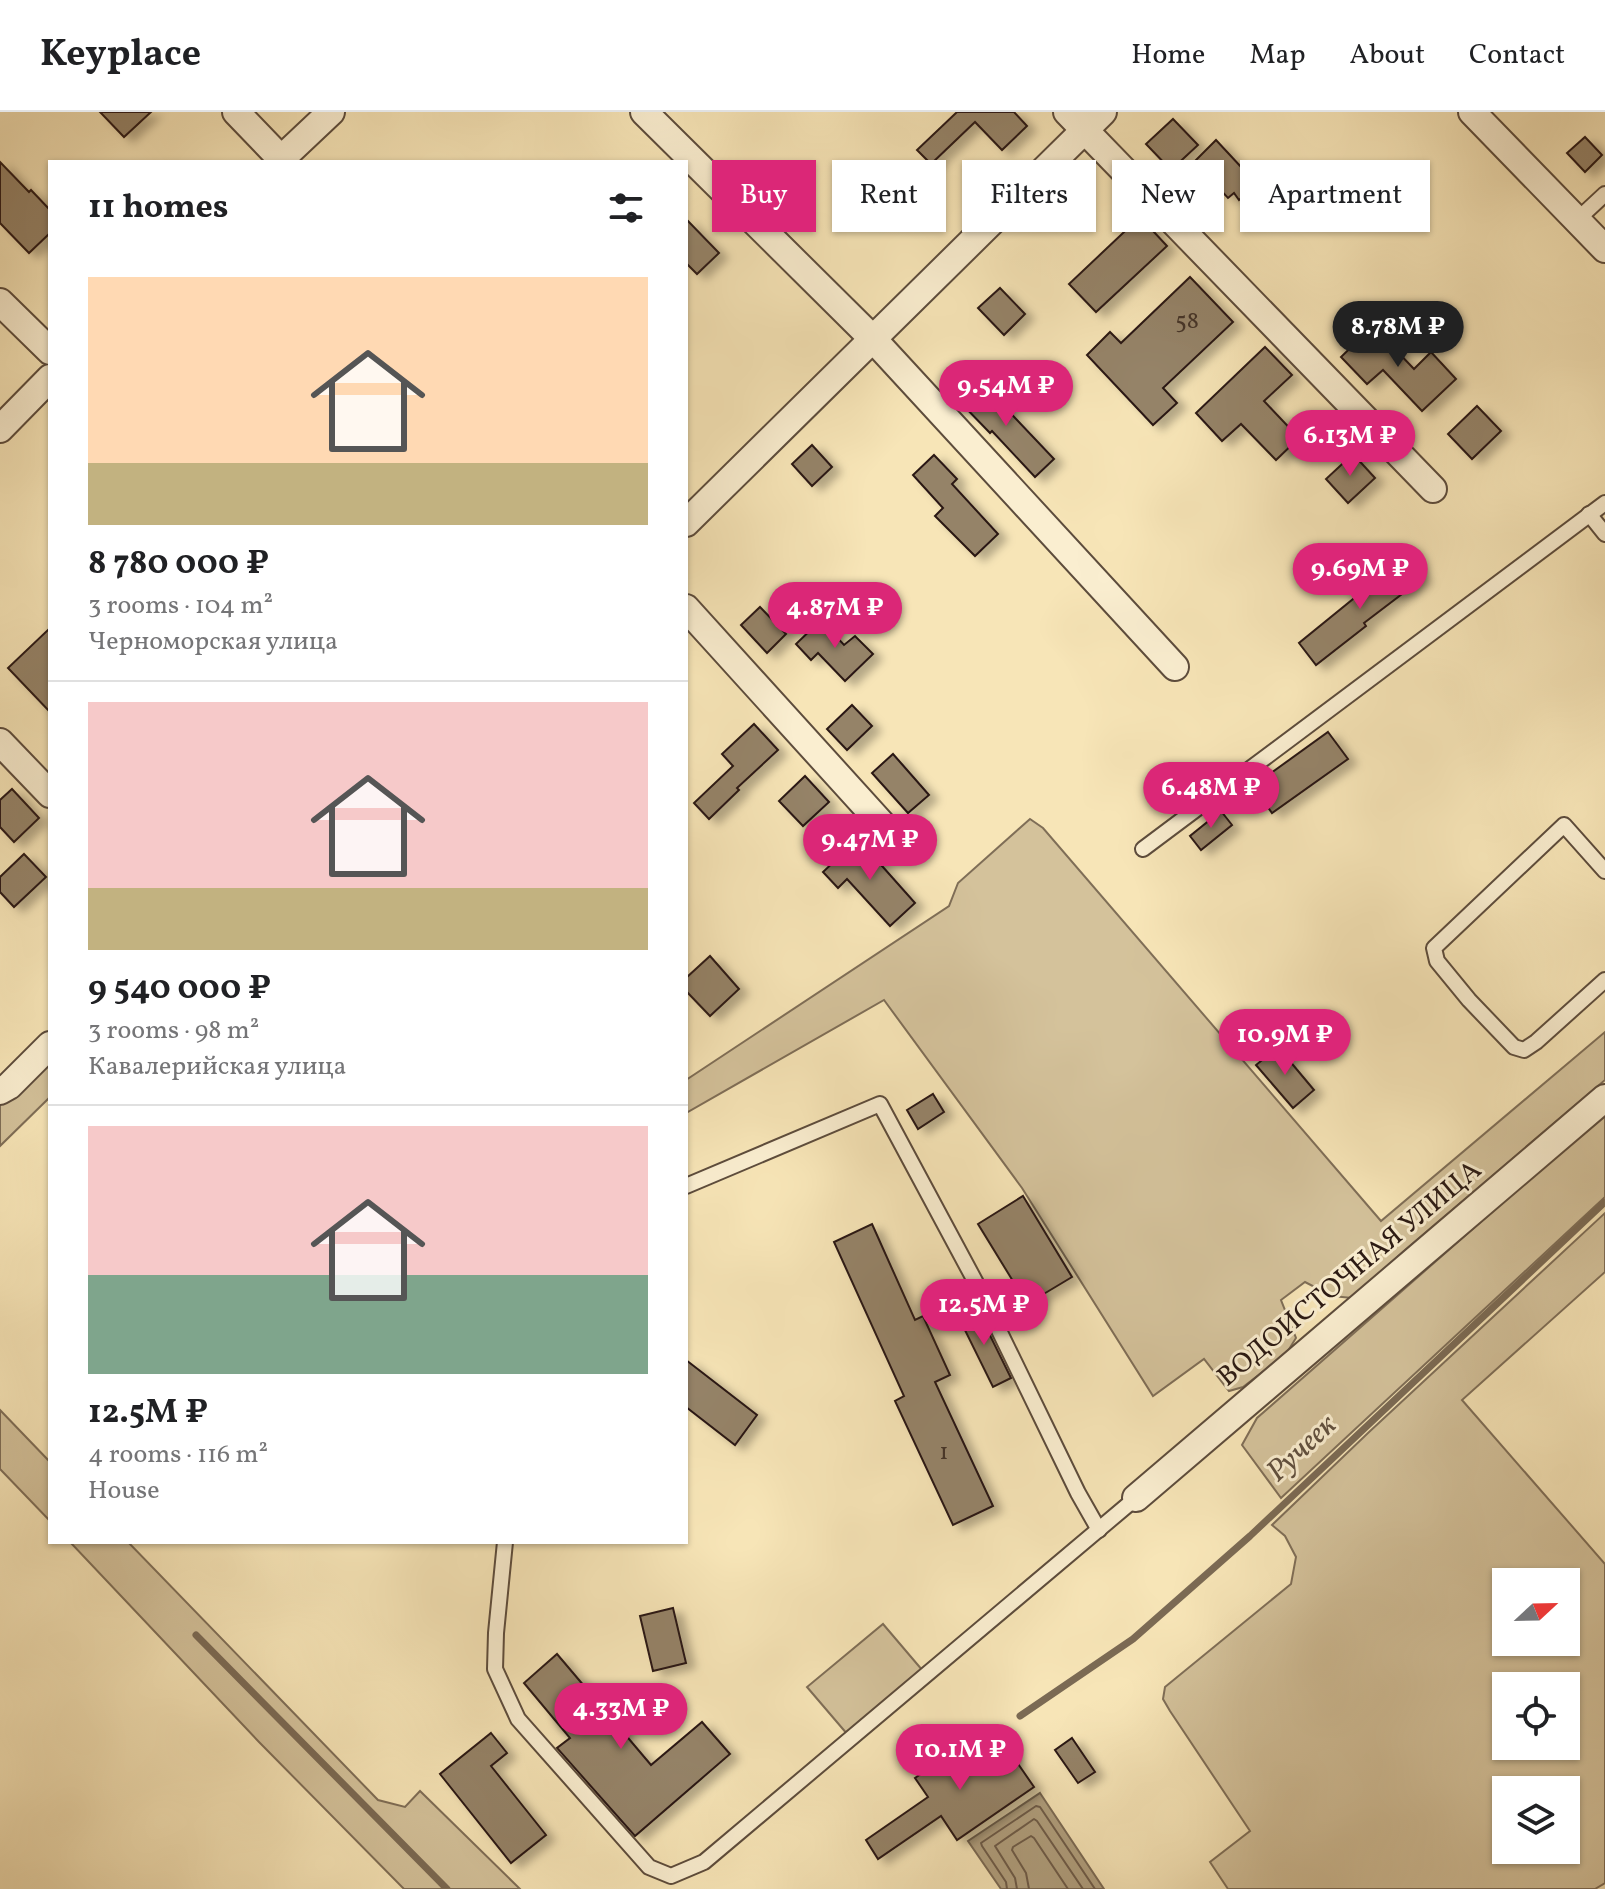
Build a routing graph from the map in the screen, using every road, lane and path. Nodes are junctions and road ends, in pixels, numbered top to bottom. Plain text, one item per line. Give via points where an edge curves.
1 (236, 112) edge
2 (331, 112) edge
3 (644, 112) edge
4 (1472, 112) edge
5 (1085, 118) edge
6 (280, 160) edge
7 (282, 160) edge
8 (1605, 194) edge
9 (1577, 220) junction
10 (1605, 249) edge
11 (0, 302) edge
12 (873, 339) junction
13 (48, 349) edge
14 (48, 380) edge
15 (0, 429) edge
16 (1433, 489) dead end
17 (1605, 503) edge
18 (1589, 514) junction
19 (688, 521) edge
20 (1605, 534) edge
21 (688, 610) edge
22 (1175, 667) dead end
23 (0, 742) edge
24 (48, 792) edge
25 (890, 833) dead end
26 (1143, 849) dead end
27 (1605, 871) edge
28 (1605, 980) edge
29 (48, 1047) edge
30 (0, 1091) edge
31 (1605, 1098) edge
32 (688, 1185) edge
33 (1136, 1498) joint
34 (1099, 1530) junction
35 (505, 1544) edge

1 - 6 street
2 - 7 street
3 - 12 street
4 - 9 street
5 - 12 street
5 - 16 street
8 - 9 lane
9 - 10 street
11 - 13 street
12 - 19 street
12 - 22 street
14 - 15 street
17 - 18 lane
18 - 20 lane
18 - 26 lane
21 - 25 street
23 - 24 street
27 - 28 lane via 1564,825 1434,948 1437,961 1469,1000 1514,1047 1524,1050
29 - 30 street
31 - 33 street, ВОДОИСТОЧНАЯ УЛИЦА
32 - 34 lane via 880,1104
33 - 34 lane
34 - 35 lane via 704,1862 671,1876 649,1867 518,1719 495,1669

